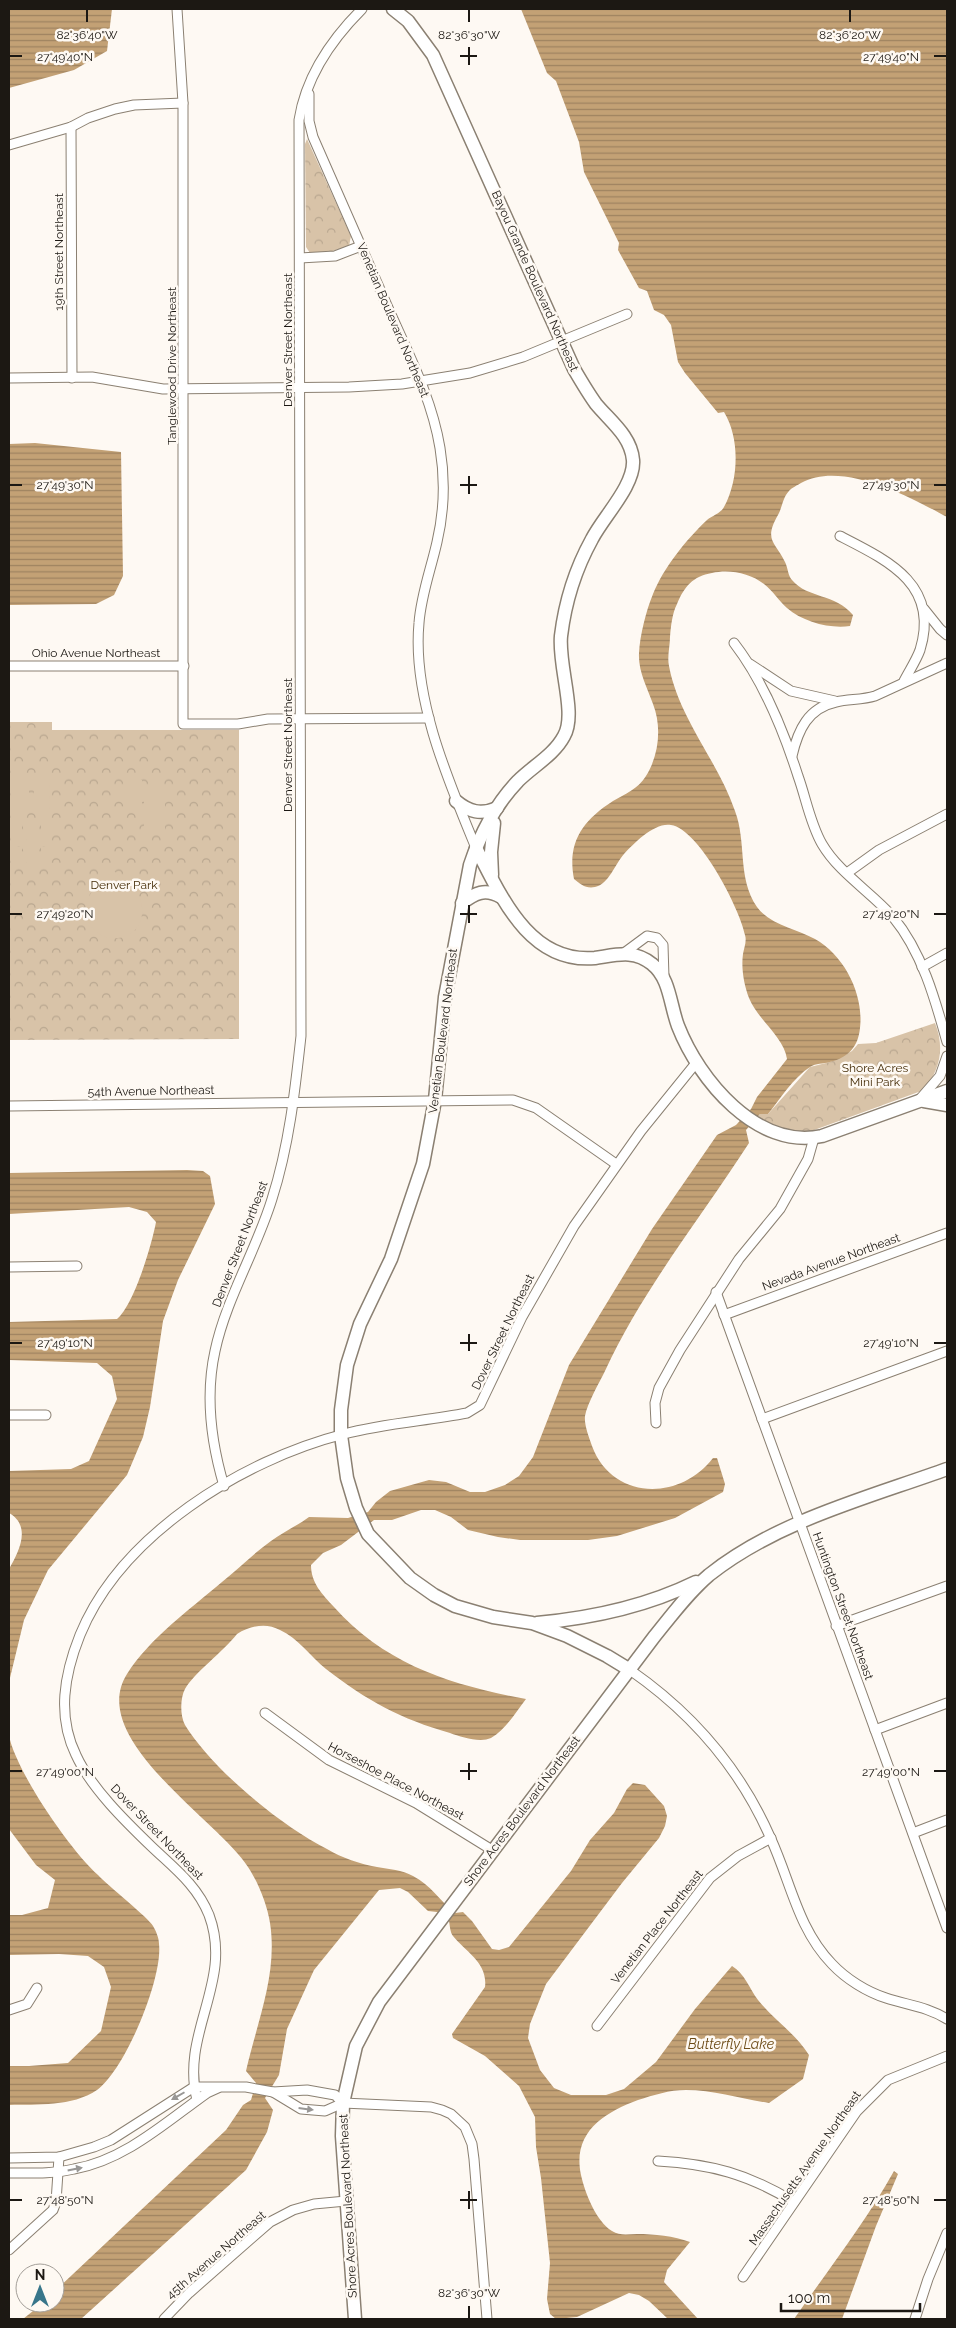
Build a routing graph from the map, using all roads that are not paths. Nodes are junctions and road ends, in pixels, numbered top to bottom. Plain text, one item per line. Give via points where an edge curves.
1 (177, 9) edge
2 (362, 9) edge
3 (393, 9) edge
4 (309, 86) junction
5 (183, 103) junction
6 (71, 127) junction
7 (9, 145) edge
8 (361, 246) junction
9 (300, 258) junction
10 (627, 314) dead end
11 (562, 342) junction
12 (9, 378) edge
13 (72, 378) junction
14 (421, 382) junction
15 (301, 387) junction
16 (185, 388) junction
17 (840, 536) dead end
18 (923, 607) junction
19 (947, 635) edge
20 (734, 643) dead end
21 (748, 662) junction
22 (947, 663) edge
23 (9, 666) edge
24 (184, 666) junction
25 (904, 681) junction
26 (838, 702) junction
27 (301, 718) junction
28 (429, 718) junction
29 (792, 756) junction
30 (456, 801) junction
31 (497, 808) junction
32 (947, 814) edge
33 (476, 848) junction
34 (847, 873) junction
35 (493, 880) junction
36 (502, 896) junction
37 (462, 903) junction
38 (624, 953) junction
39 (947, 953) edge
40 (922, 967) junction
41 (664, 978) junction
42 (947, 1042) edge
43 (947, 1056) edge
44 (696, 1063) junction
45 (947, 1091) edge
46 (435, 1100) junction
47 (294, 1101) junction
48 (919, 1101) junction
49 (9, 1106) edge
50 (947, 1106) edge
51 (814, 1138) junction
52 (616, 1164) junction
53 (947, 1233) edge
54 (77, 1266) dead end
55 (9, 1267) edge
56 (716, 1292) junction
57 (724, 1315) junction
58 (947, 1351) edge
59 (46, 1415) dead end
60 (9, 1416) edge
61 (762, 1419) junction
62 (656, 1423) dead end
63 (341, 1435) junction
64 (947, 1469) edge
65 (224, 1486) junction
66 (799, 1523) junction
67 (709, 1576) junction
68 (947, 1586) edge
69 (532, 1623) junction
70 (836, 1626) junction
71 (630, 1670) junction
72 (947, 1704) edge
73 (265, 1713) dead end
74 (875, 1730) junction
75 (947, 1820) edge
76 (913, 1833) junction
77 (771, 1838) junction
78 (492, 1850) junction
79 (947, 1928) edge
80 (37, 1988) dead end
81 (9, 2010) edge
82 (947, 2017) edge
83 (597, 2026) dead end
84 (947, 2056) edge
85 (225, 2086) junction
86 (194, 2087) junction
87 (273, 2092) junction
88 (197, 2100) junction
89 (343, 2103) junction
90 (59, 2157) junction
91 (9, 2158) edge
92 (658, 2161) dead end
93 (57, 2172) junction
94 (9, 2173) edge
95 (346, 2200) junction
96 (794, 2202) junction
97 (947, 2233) edge
98 (9, 2250) edge
99 (743, 2277) dead end
100 (164, 2319) edge
101 (355, 2319) edge
102 (487, 2319) edge
103 (915, 2319) edge

1 - 5 street, Tanglewood Drive Northeast
2 - 4 street, Denver Street Northeast via 326,51
3 - 11 street, Bayou Grande Boulevard Northeast via 408,21 433,55
4 - 8 street, Venetian Boulevard Northeast via 308,121 313,137
4 - 9 street, Denver Street Northeast via 299,120
5 - 6 street via 115,109
5 - 16 street, Tanglewood Drive Northeast
6 - 7 street
6 - 13 street, 19th Street Northeast
8 - 9 street via 335,256
8 - 14 street, Venetian Boulevard Northeast
9 - 15 street, Denver Street Northeast
10 - 11 street
11 - 14 street via 470,373
11 - 31 street, Bayou Grande Boulevard Northeast via 585,388 626,438 633,467 630,479 585,552 569,598 560,650 569,708 567,731 558,746 517,782
12 - 13 street
13 - 16 street via 112,379 144,387
14 - 15 street
14 - 28 street, Venetian Boulevard Northeast via 440,448 443,487 437,540 418,624 419,665
15 - 16 street
15 - 27 street, Denver Street Northeast
16 - 24 street, Tanglewood Drive Northeast
17 - 18 street via 894,566 910,581
18 - 19 street
18 - 25 street via 920,651
20 - 21 street
21 - 26 street via 791,691
21 - 29 street
22 - 25 street
23 - 24 street, Ohio Avenue Northeast
24 - 27 street, Tanglewood Drive Northeast via 183,724 238,724
25 - 26 street via 869,698
26 - 29 street via 809,716 798,733
27 - 28 street
27 - 47 street, Denver Street Northeast via 301,1036
28 - 30 street, Venetian Boulevard Northeast
29 - 34 street via 822,844
30 - 31 street via 474,812
30 - 33 street, Venetian Boulevard Northeast
31 - 33 street, Bayou Grande Boulevard Northeast
31 - 35 street via 491,838
32 - 34 street via 879,850
33 - 35 street
33 - 37 street, Venetian Boulevard Northeast
34 - 40 street via 893,917 910,941
35 - 36 street
36 - 37 street via 479,892
36 - 38 street via 521,926 548,948 582,958
37 - 46 street, Venetian Boulevard Northeast via 445,997
38 - 41 street via 646,959
38 - 41 street via 647,936 657,938 664,951
39 - 40 street
40 - 42 street via 937,1004
41 - 44 street via 678,1026
43 - 48 street via 940,1076
44 - 51 street via 714,1087 755,1122 778,1135
44 - 52 street, Dover Street Northeast
45 - 48 street
46 - 47 street, 54th Avenue Northeast
46 - 52 street, 54th Avenue Northeast via 529,1103
46 - 63 street, Venetian Boulevard Northeast via 423,1164 405,1221 360,1324 347,1365
47 - 49 street, 54th Avenue Northeast
47 - 65 street, Denver Street Northeast via 272,1198 228,1308 215,1352 211,1424
48 - 50 street
48 - 51 street
51 - 56 street via 808,1159 780,1209
52 - 63 street, Dover Street Northeast via 548,1269 480,1405 467,1413 405,1421
53 - 57 street, Nevada Avenue Northeast
54 - 55 street
56 - 57 street, Huntington Street Northeast
56 - 62 street via 659,1388 655,1403
57 - 61 street, Huntington Street Northeast
58 - 61 street
59 - 60 street
61 - 66 street, Huntington Street Northeast
63 - 65 street, Dover Street Northeast via 275,1459
63 - 69 street, Venetian Boulevard Northeast via 356,1508 368,1534 410,1578 455,1606 492,1617
64 - 66 street, Shore Acres Boulevard Northeast
65 - 86 street, Dover Street Northeast via 157,1532 124,1564 86,1621 71,1657 64,1697 66,1729 83,1768 123,1817 184,1875 209,1917 215,1967 193,2058
66 - 67 street, Shore Acres Boulevard Northeast via 740,1553
66 - 70 street, Huntington Street Northeast
67 - 69 street, Venetian Boulevard Northeast via 628,1609 594,1617
67 - 71 street, Shore Acres Boulevard Northeast via 688,1595
68 - 70 street
69 - 71 street, Venetian Boulevard Northeast via 586,1645
70 - 74 street, Huntington Street Northeast
71 - 77 street, Venetian Boulevard Northeast via 664,1695 704,1735 739,1780
71 - 78 street, Shore Acres Boulevard Northeast
72 - 74 street
73 - 78 street, Horseshoe Place Northeast via 329,1760 416,1803
74 - 76 street, Huntington Street Northeast
75 - 76 street
76 - 79 street, Huntington Street Northeast
77 - 82 street, Venetian Boulevard Northeast via 802,1922 811,1939 834,1966 885,1998
77 - 83 street, Venetian Place Northeast via 738,1856 710,1878
78 - 89 street, Shore Acres Boulevard Northeast via 402,1970 366,2024 356,2046
80 - 81 street via 28,2004
84 - 96 street, Massachusetts Avenue Northeast via 899,2074 878,2088 857,2111
85 - 86 street
85 - 87 street
85 - 88 street
86 - 88 street, Dover Street Northeast
86 -> 90 street via 111,2140
87 - 89 street via 307,2090 335,2095
87 -> 89 street via 301,2110 325,2111
93 -> 88 street via 96,2164 117,2155
89 - 95 street, Shore Acres Boulevard Northeast
89 - 102 street via 431,2107 451,2114 464,2127 473,2152
90 - 91 street
90 - 93 street
92 - 96 street via 739,2173
93 - 94 street
93 - 98 street via 53,2210
95 - 100 street, 45th Avenue Northeast via 293,2210 270,2222
95 - 101 street, Shore Acres Boulevard Northeast
96 - 99 street, Massachusetts Avenue Northeast
97 - 103 street

